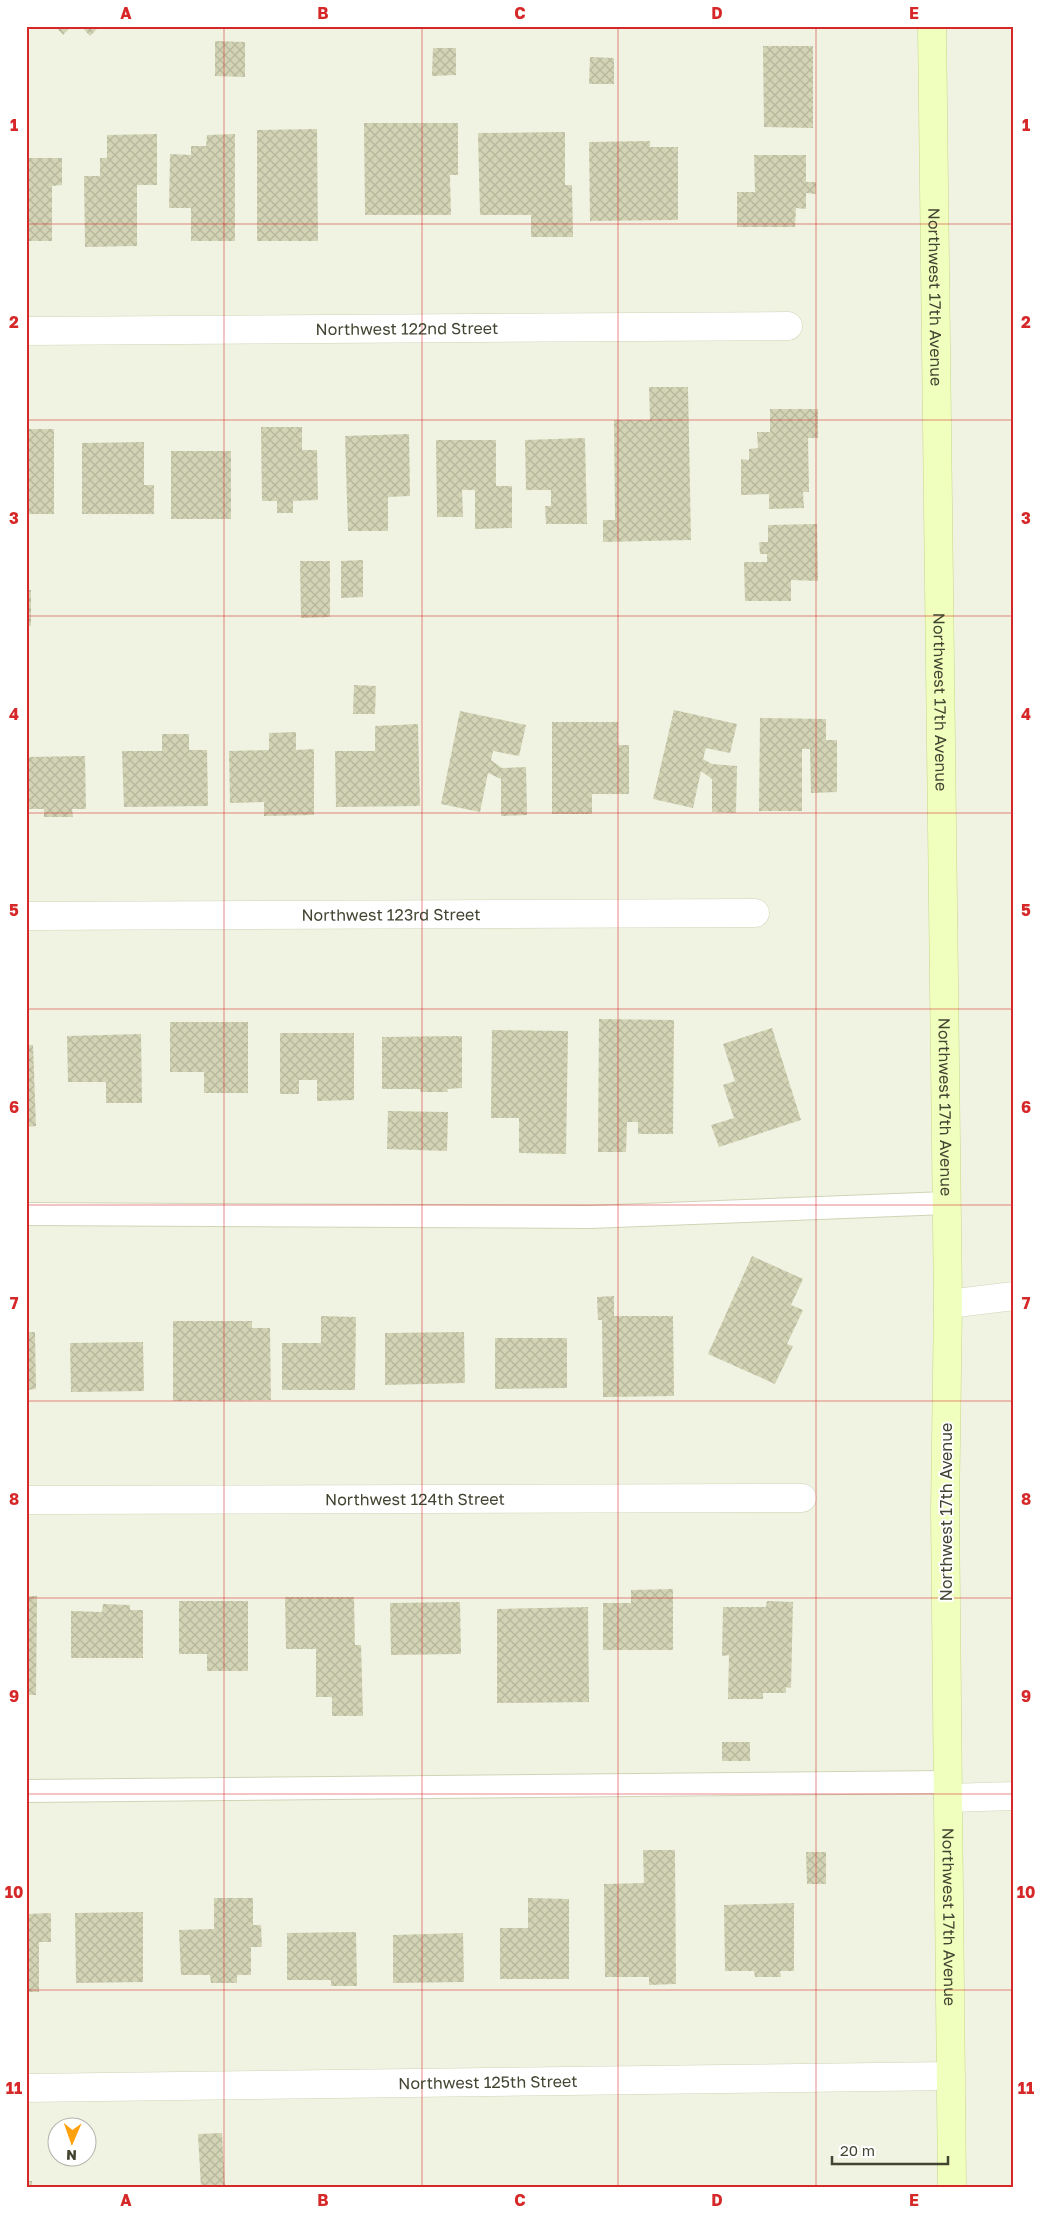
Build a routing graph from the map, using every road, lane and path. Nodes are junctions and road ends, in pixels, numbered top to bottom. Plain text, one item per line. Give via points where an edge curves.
1 (932, 26) edge
2 (788, 326) dead end
3 (26, 331) edge
4 (755, 913) dead end
5 (26, 916) edge
6 (946, 1204) junction
7 (26, 1214) edge
8 (1014, 1296) edge
9 (948, 1304) junction
10 (802, 1498) dead end
11 (26, 1500) edge
12 (948, 1790) junction
13 (26, 1791) edge
14 (1014, 1796) edge
15 (951, 2076) junction
16 (26, 2088) edge
17 (952, 2188) edge

1 - 6 main road, Northwest 17th Avenue
2 - 3 street, Northwest 122nd Street
4 - 5 street, Northwest 123rd Street
6 - 7 lane via 590,1217
6 - 9 main road, Northwest 17th Avenue
8 - 9 street
9 - 12 main road, Northwest 17th Avenue via 945,1510
10 - 11 street, Northwest 124th Street
12 - 13 lane
12 - 14 street
12 - 15 main road, Northwest 17th Avenue
15 - 16 street, Northwest 125th Street
15 - 17 main road, Northwest 17th Avenue

